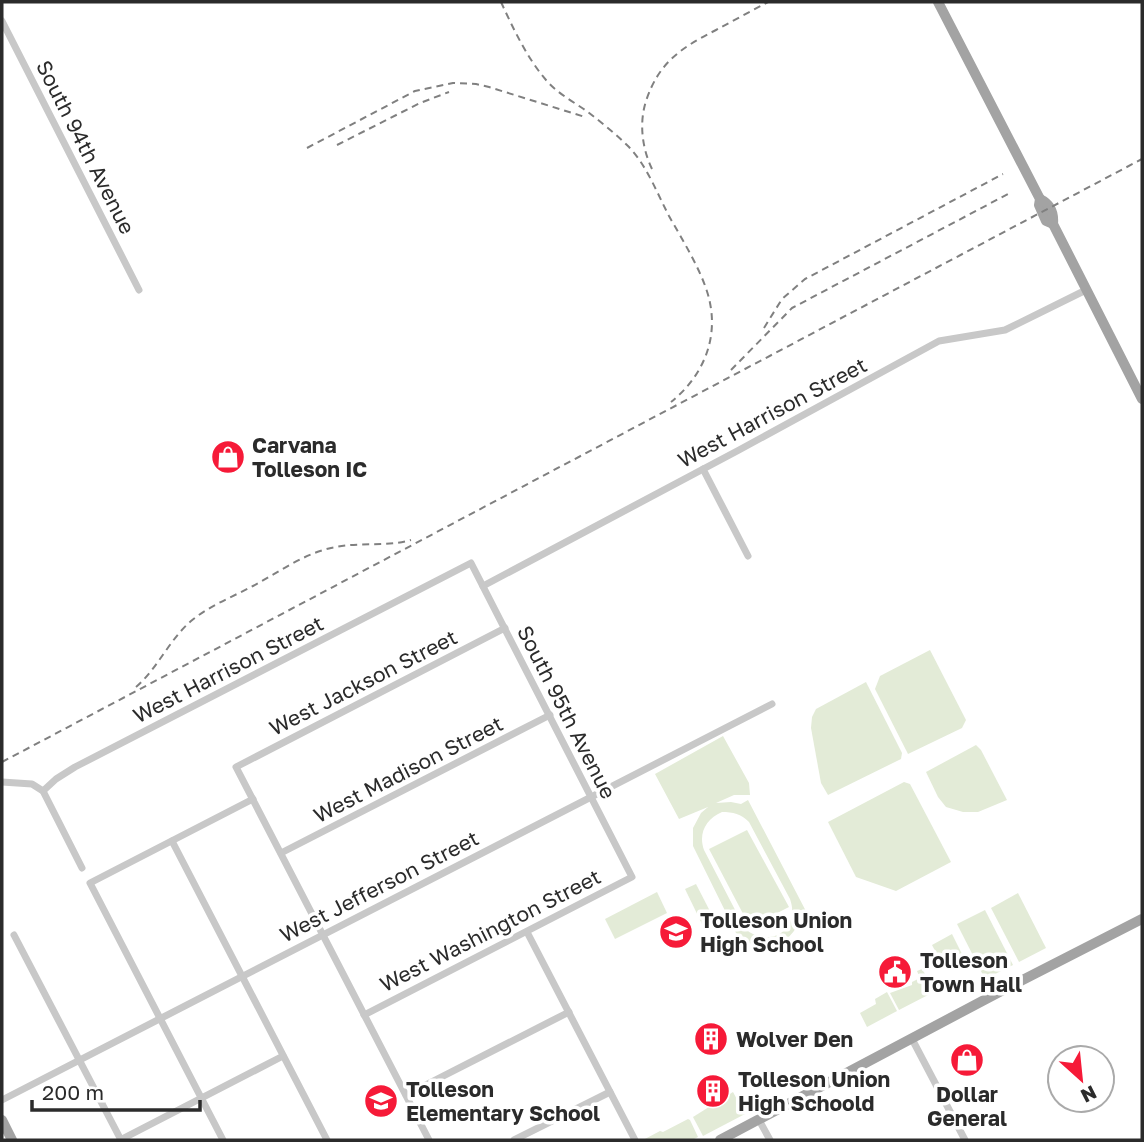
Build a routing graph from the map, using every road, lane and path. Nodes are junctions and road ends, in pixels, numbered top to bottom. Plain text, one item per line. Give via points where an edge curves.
1 (938, 2) edge
2 (2, 21) edge
3 (139, 290) dead end
4 (1086, 290) junction
5 (1142, 399) edge
6 (703, 469) junction
7 (748, 556) dead end
8 (471, 563) joint
9 (482, 586) junction
10 (505, 628) junction
11 (772, 704) dead end
12 (550, 715) junction
13 (2, 782) edge
14 (43, 791) junction
15 (591, 797) junction
16 (253, 799) junction
17 (172, 841) junction
18 (281, 853) junction
19 (82, 868) dead end
20 (632, 877) joint
21 (1142, 919) edge
22 (527, 932) junction
23 (14, 934) dead end
24 (323, 935) junction
25 (242, 976) junction
26 (569, 1012) junction
27 (364, 1014) junction
28 (160, 1018) junction
29 (912, 1039) junction
30 (283, 1056) junction
31 (79, 1060) junction
32 (610, 1091) junction
33 (406, 1095) junction
34 (202, 1098) junction
35 (2, 1100) edge
36 (2, 1120) edge
37 (759, 1120) junction
38 (6, 1136) edge
39 (326, 1138) edge
40 (121, 1140) edge
41 (223, 1140) edge
42 (315, 1140) edge
43 (429, 1140) edge
44 (514, 1140) edge
45 (635, 1140) edge
46 (720, 1140) edge
47 (770, 1140) edge
48 (964, 1140) edge

1 - 4 main road via 1040,199 1046,221 1053,224
2 - 3 street, South 94th Avenue
4 - 5 main road
4 - 6 street, West Harrison Street via 1005,330 939,341
6 - 7 street
6 - 9 street, West Harrison Street
8 - 9 street, South 95th Avenue
8 - 14 street, West Harrison Street via 75,767
9 - 10 street, South 95th Avenue
10 - 12 street, South 95th Avenue
10 - 16 street, West Jackson Street via 236,767
11 - 15 street, West Jefferson Street
12 - 15 street, South 95th Avenue
12 - 18 street, West Madison Street
13 - 14 street via 32,784
14 - 19 street
15 - 20 street, South 95th Avenue
15 - 24 street, West Jefferson Street
16 - 17 street
16 - 18 street
17 - 25 street
17 - 28 street via 90,883
18 - 24 street
20 - 22 street, West Washington Street
21 - 29 main road
22 - 26 street
22 - 27 street, West Washington Street
23 - 31 street
24 - 25 street, West Jefferson Street
24 - 27 street
25 - 28 street, West Jefferson Street
25 - 30 street
26 - 32 street
26 - 33 street
27 - 33 street
28 - 31 street, West Jefferson Street
28 - 34 street
29 - 37 main road
29 - 48 street
30 - 34 street
30 - 39 street
31 - 35 street, West Jefferson Street
31 - 40 street
32 - 44 street
32 - 45 street
33 - 43 street
34 - 40 street
34 - 41 street
36 - 38 main road
37 - 46 main road
37 - 47 street
39 - 42 street

